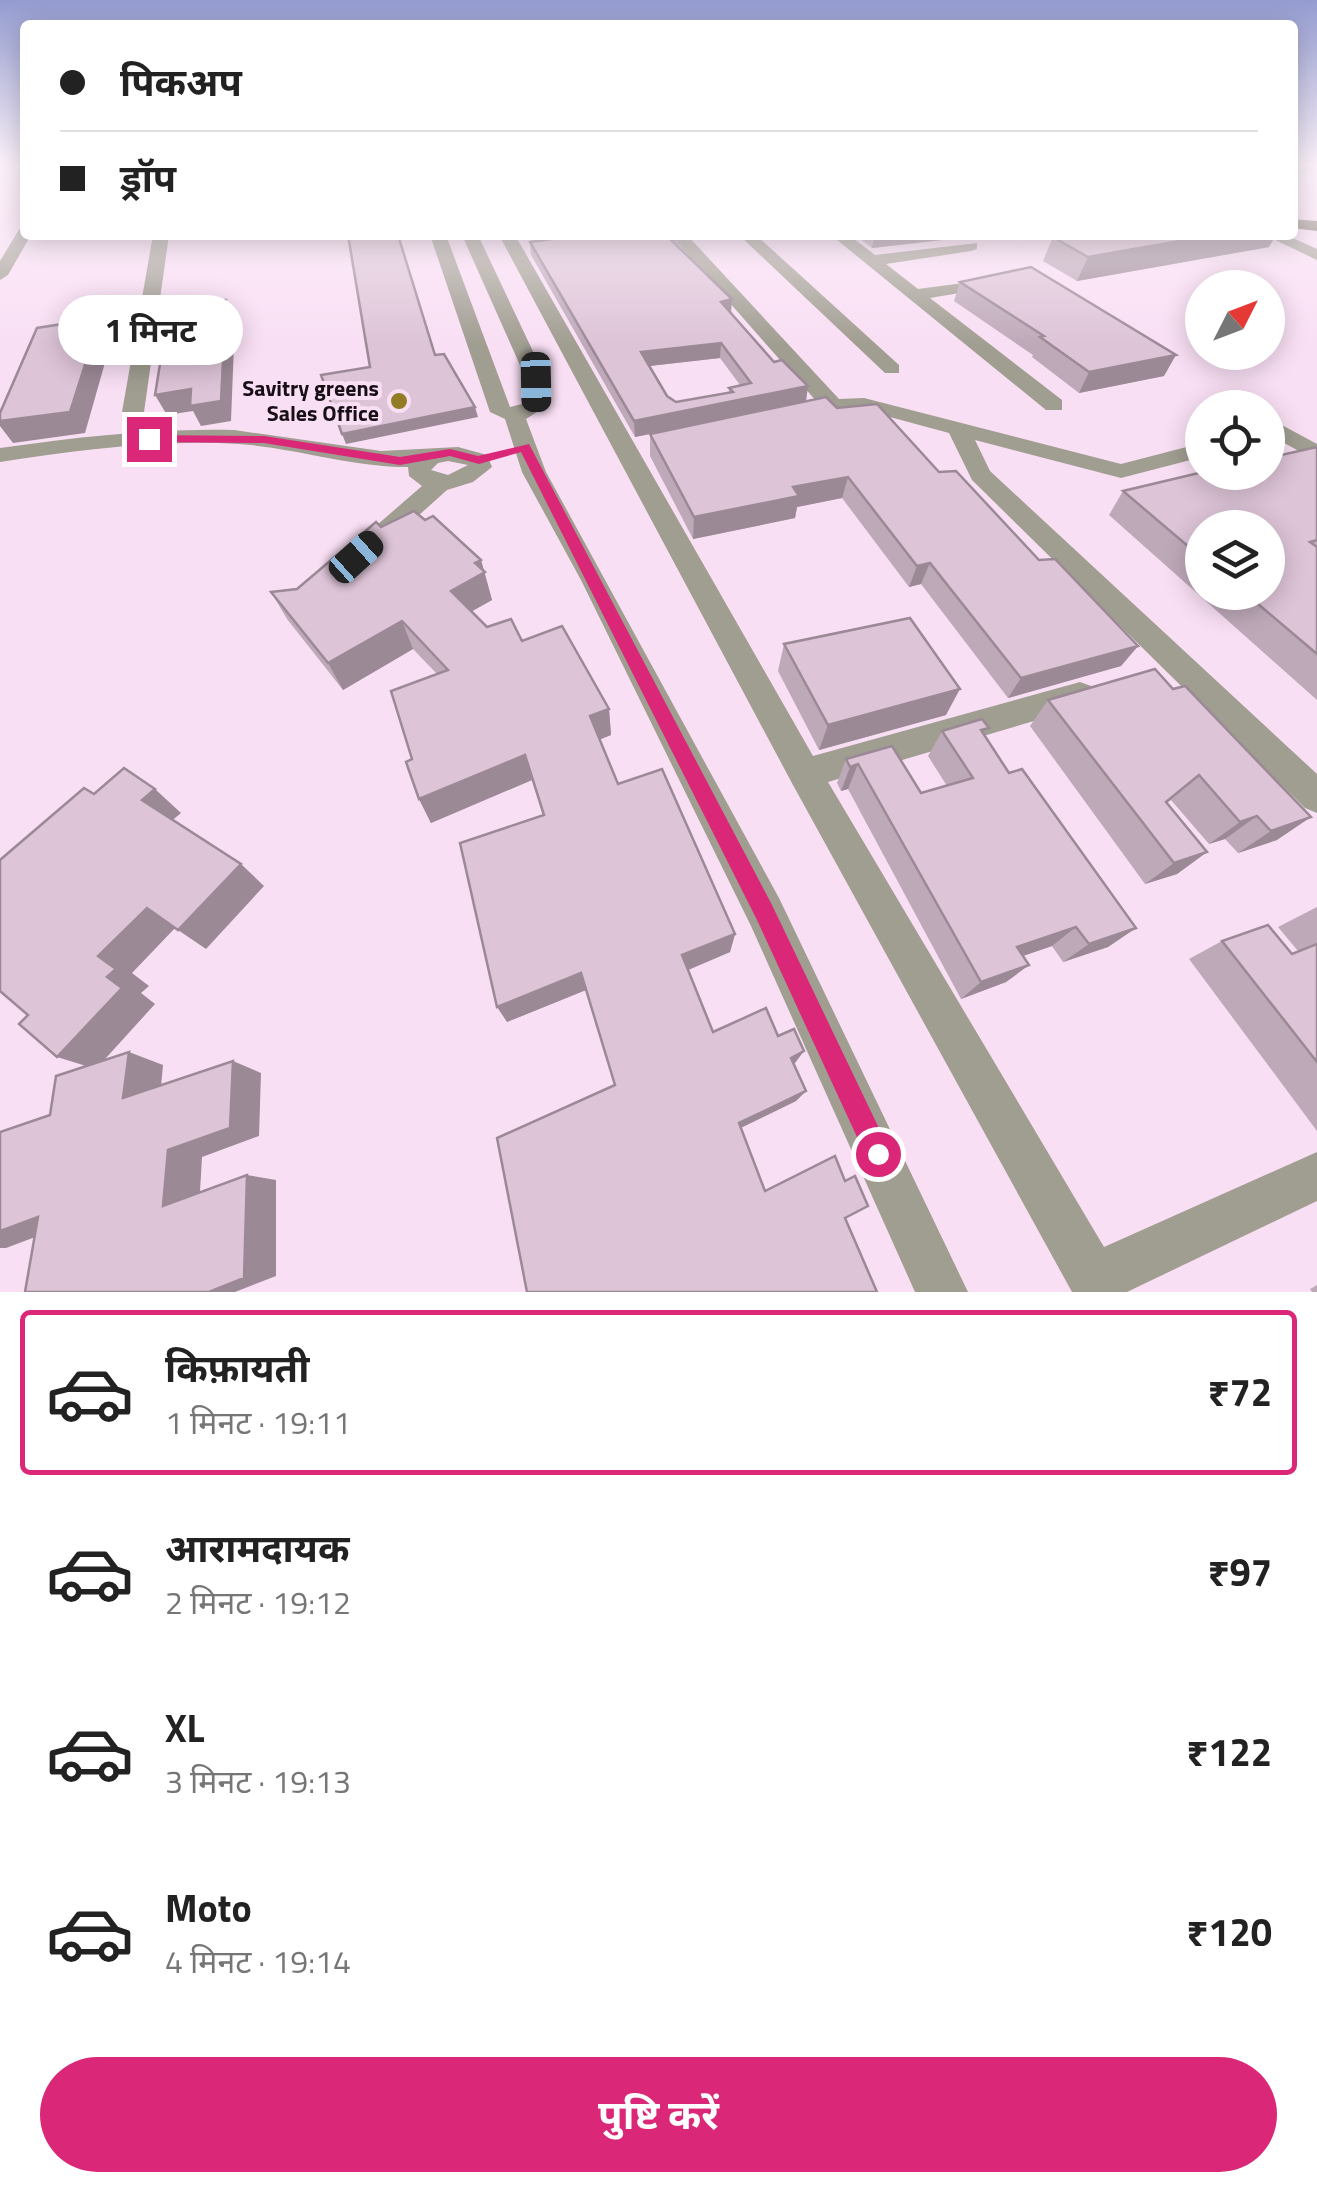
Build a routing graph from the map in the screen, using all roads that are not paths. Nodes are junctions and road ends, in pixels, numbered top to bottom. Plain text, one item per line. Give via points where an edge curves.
1 (20, 237) edge
2 (160, 240) edge
3 (440, 240) edge
4 (472, 240) edge
5 (511, 240) edge
6 (682, 240) edge
7 (752, 240) edge
8 (845, 240) edge
9 (1284, 240) edge
10 (971, 246) dead end
11 (1317, 255) edge
12 (872, 261) junction
13 (0, 275) edge
14 (1021, 278) edge
15 (914, 295) junction
16 (892, 369) dead end
17 (1054, 406) dead end
18 (133, 412) dead end
19 (514, 416) junction
20 (958, 430) junction
21 (1285, 433) edge
22 (525, 446) junction
23 (1185, 454) edge
24 (1317, 454) edge
25 (0, 455) edge
26 (431, 456) junction
27 (479, 460) junction
28 (440, 482) junction
29 (356, 557) edge
30 (1108, 686) edge
31 (805, 774) junction
32 (1317, 798) edge
33 (1317, 1176) edge
34 (1097, 1285) edge
35 (942, 1292) edge

1 - 13 street
2 - 18 street
3 - 19 street via 501,412
4 - 19 street via 536,382 537,406
5 - 31 street via 638,447
6 - 20 street via 824,408 864,404
7 - 16 street
8 - 12 street
9 - 11 street
10 - 12 street
12 - 15 street
14 - 15 street
15 - 17 street
19 - 22 street
20 - 23 street via 1121,471
20 - 32 street via 980,475 1159,668
21 - 24 street
22 - 27 street
22 - 35 street via 764,912
25 - 26 street via 110,439 264,439 400,461
26 - 27 street
26 - 28 street via 417,471
27 - 28 street via 473,473
28 - 29 street
30 - 31 street
31 - 34 street
33 - 34 street

